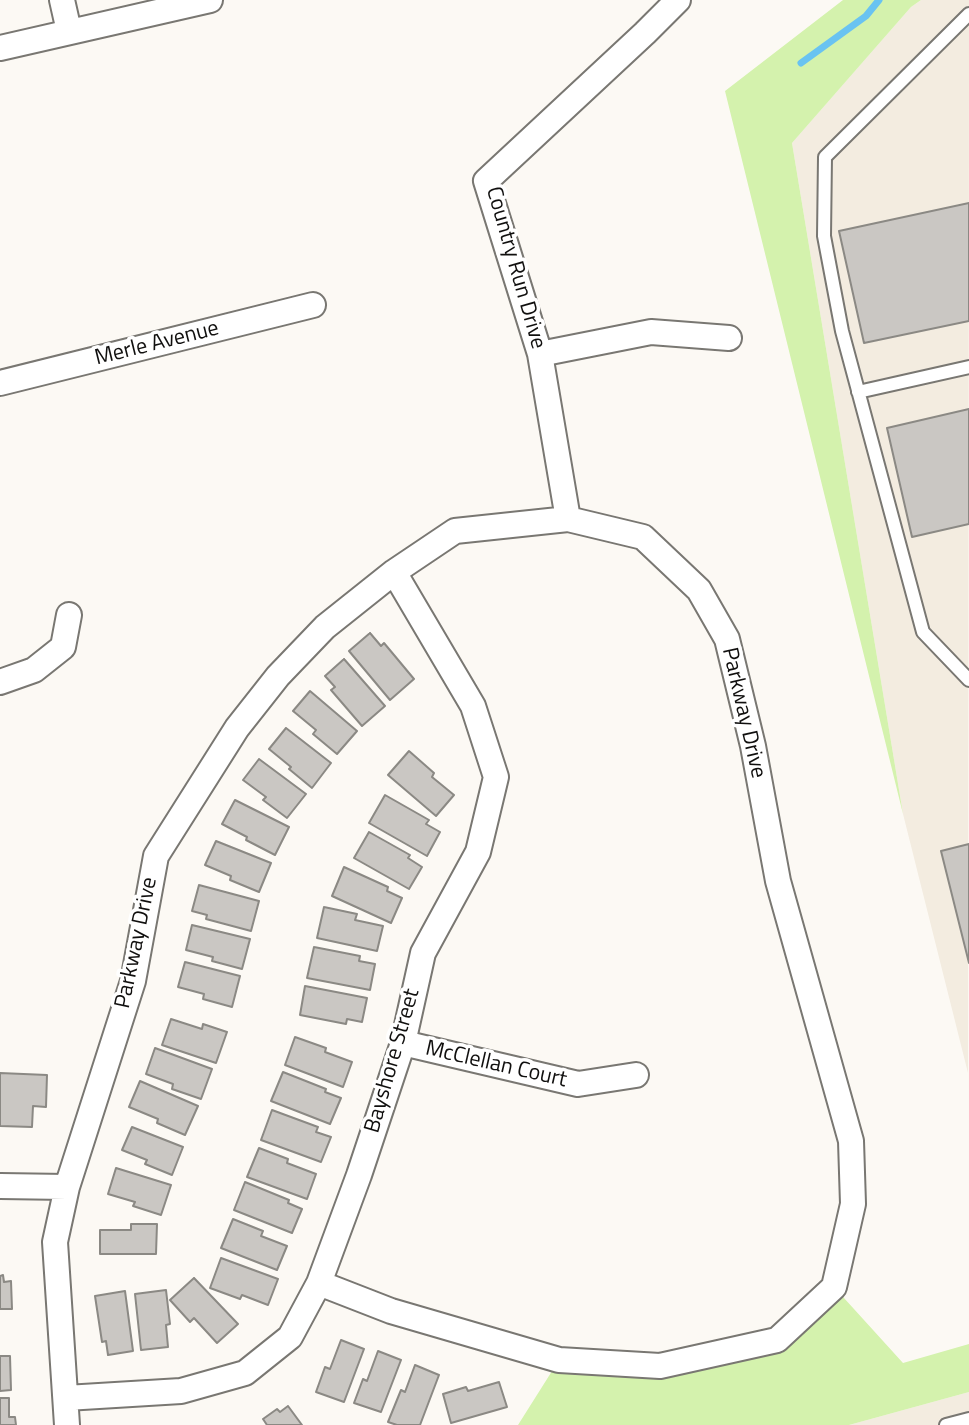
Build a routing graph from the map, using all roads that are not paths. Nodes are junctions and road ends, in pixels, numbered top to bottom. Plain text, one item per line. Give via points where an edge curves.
1 (62, 0) edge
2 (210, 0) edge
3 (678, 0) edge
4 (969, 14) edge
5 (69, 31) junction
6 (0, 48) edge
7 (313, 305) dead end
8 (729, 338) dead end
9 (540, 354) junction
10 (969, 367) edge
11 (0, 383) edge
12 (858, 392) junction
13 (568, 519) junction
14 (394, 572) junction
15 (69, 615) dead end
16 (969, 680) edge
17 (0, 682) edge
18 (403, 1043) junction
19 (636, 1075) dead end
20 (0, 1186) edge
21 (67, 1187) junction
22 (319, 1283) junction
23 (66, 1398) junction
24 (969, 1419) edge
25 (67, 1425) edge
26 (946, 1425) edge

1 - 5 street
2 - 5 street
3 - 9 street, Country Run Drive via 486,181
4 - 12 lane via 825,157 824,236
5 - 6 street
7 - 11 street, Merle Avenue
8 - 9 street via 651,332
9 - 13 street, Country Run Drive
10 - 12 lane
12 - 16 lane via 923,632
13 - 14 street, Parkway Drive via 455,531
13 - 22 street, Parkway Drive via 643,537 699,590 727,639 778,881 851,1141 853,1204 834,1287 777,1340 660,1366 559,1360 391,1311
14 - 18 street, Bayshore Street via 473,706 496,777 478,852 423,953
14 - 21 street, Parkway Drive via 325,627 278,676 237,728 156,856 133,981
15 - 17 street via 63,647 34,670
18 - 19 street, McClellan Court via 578,1084
18 - 22 street, Bayshore Street
20 - 21 street
21 - 23 street, Parkway Drive via 55,1242
22 - 23 street, Bayshore Street via 290,1337 245,1373 181,1391
23 - 25 street, Parkway Drive
24 - 26 lane

